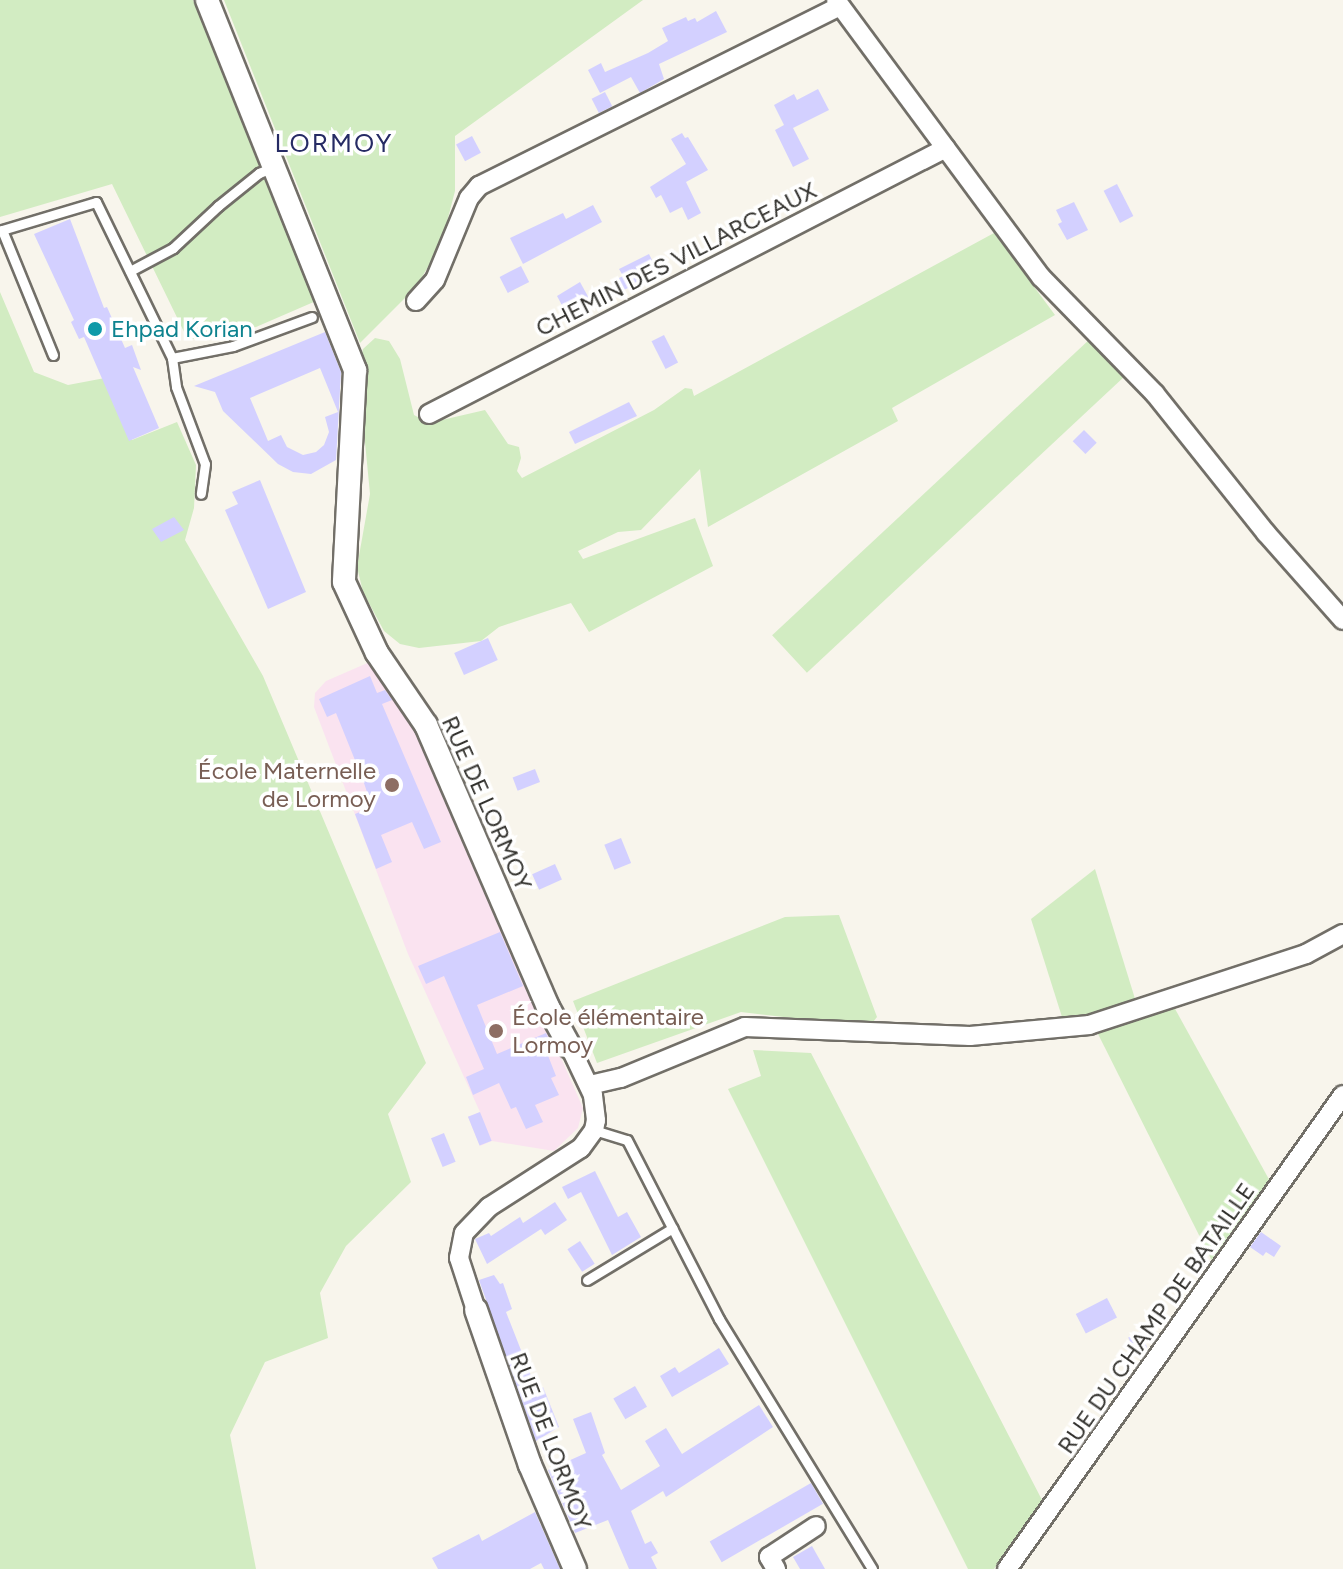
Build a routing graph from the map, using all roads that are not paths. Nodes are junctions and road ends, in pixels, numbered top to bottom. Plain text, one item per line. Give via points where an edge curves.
1 (207, 0) edge
2 (838, 3) edge
3 (946, 148) junction
4 (274, 167) junction
5 (130, 271) junction
6 (416, 301) dead end
7 (312, 317) dead end
8 (53, 355) dead end
9 (172, 358) junction
10 (429, 414) dead end
11 (201, 494) dead end
12 (1343, 620) edge
13 (1343, 934) edge
14 (570, 1047) joint
15 (590, 1085) junction
16 (1343, 1095) edge
17 (594, 1130) junction
18 (673, 1228) junction
19 (587, 1280) dead end
20 (476, 1310) joint
21 (816, 1526) dead end
22 (575, 1569) edge
23 (776, 1569) edge
24 (872, 1569) edge
25 (1007, 1569) edge

1 - 4 street, RUE DE LORMOY
2 - 3 street
2 - 6 street via 479,186 435,280
3 - 10 street, CHEMIN DES VILLARCEAUX
3 - 12 street via 1061,301 1155,394
4 - 5 lane via 259,173 173,248
4 - 14 street, RUE DE LORMOY via 355,370 344,582 377,653 426,725
5 - 8 lane via 96,202 2,230
5 - 9 lane
7 - 9 lane via 233,346
9 - 11 lane via 176,387 205,464
13 - 15 street via 1306,954 1089,1025 970,1036 745,1027 621,1078
14 - 15 street, RUE DE LORMOY
15 - 17 street, RUE DE LORMOY
16 - 25 street, RUE DU CHAMP DE BATAILLE
17 - 18 lane via 627,1140
17 - 20 street, RUE DE LORMOY via 581,1148 489,1207 464,1233 459,1258
18 - 19 lane
18 - 24 lane via 719,1319
20 - 22 street, RUE DE LORMOY via 530,1465
21 - 23 street via 769,1557

